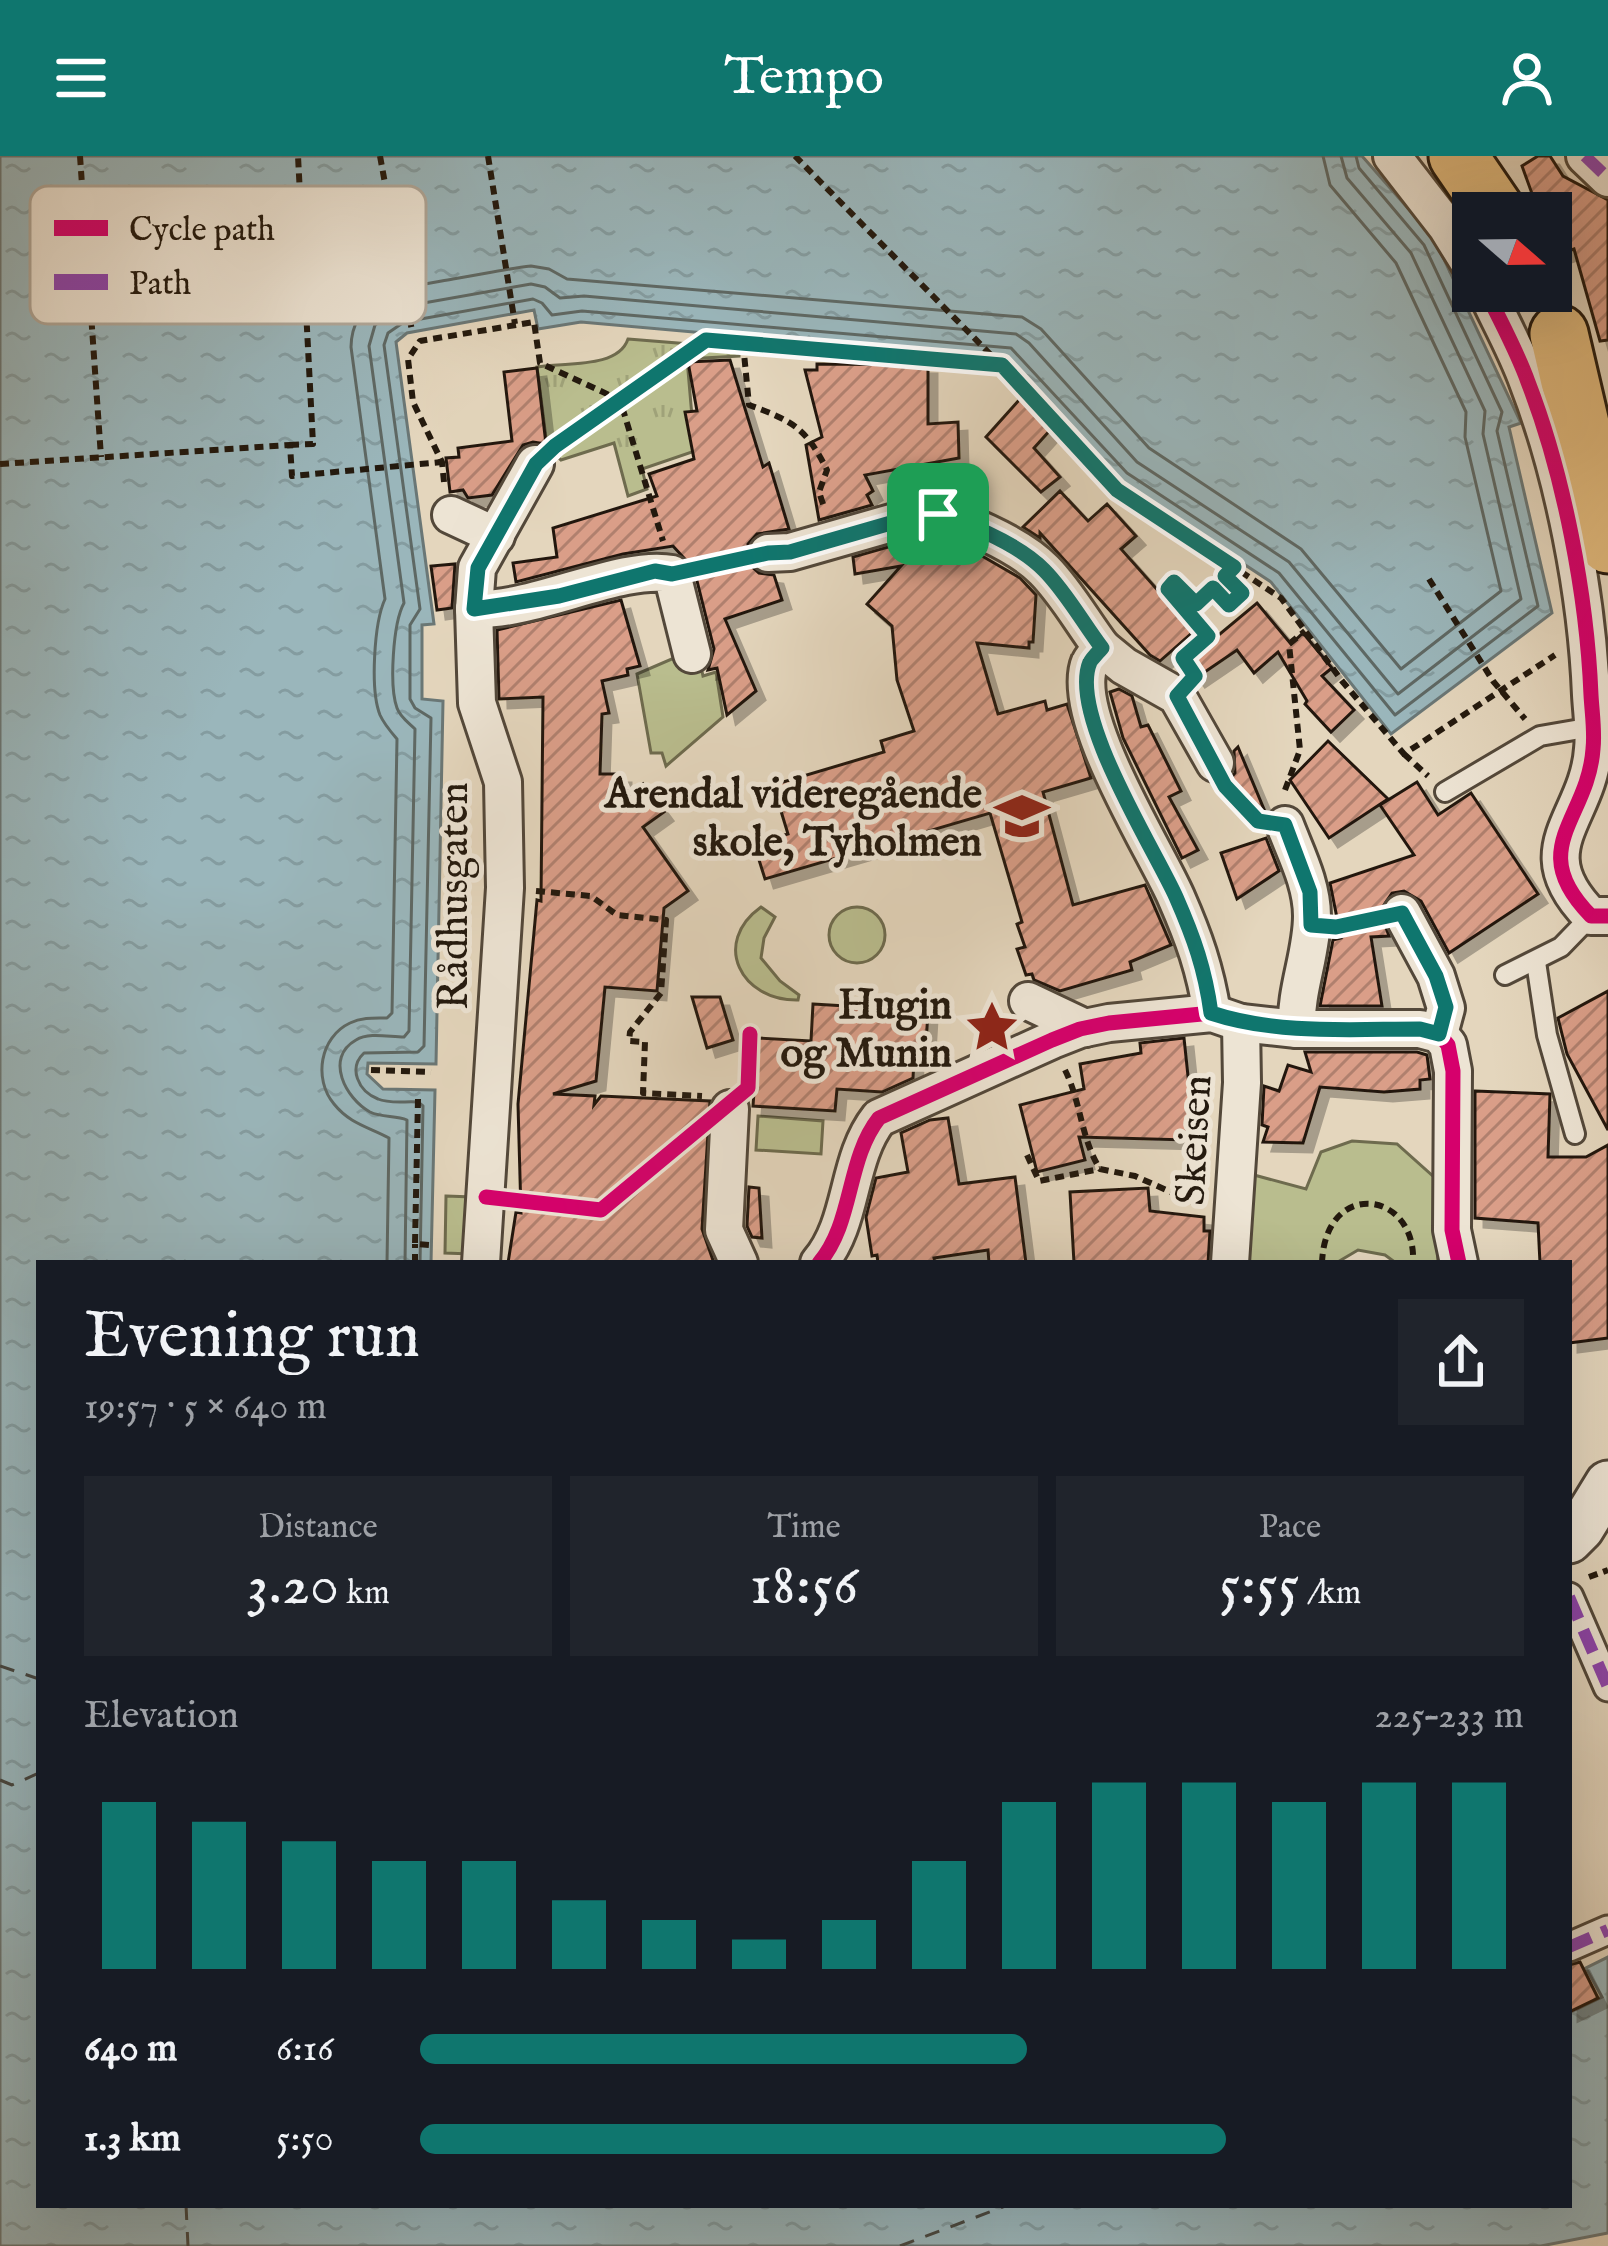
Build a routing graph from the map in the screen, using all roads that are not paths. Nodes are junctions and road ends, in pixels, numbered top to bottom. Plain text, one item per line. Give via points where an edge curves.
1 (1392, 156) edge
2 (1458, 156) edge
3 (1585, 156) edge
4 (1608, 178) edge
5 (1483, 192) edge
6 (1452, 235) edge
7 (1496, 312) edge
8 (1550, 313) edge
9 (1608, 461) edge
10 (536, 464) road end
11 (452, 515) road end
12 (496, 536) junction
13 (1608, 542) edge
14 (768, 553) dead end
15 (474, 609) junction
16 (1102, 648) junction
17 (692, 654) dead end
18 (1592, 728) junction
19 (1215, 763) road end
20 (1445, 792) road end
21 (1285, 825) road end
22 (1402, 913) road end
23 (1599, 916) edge
24 (1536, 962) junction
25 (1504, 975) dead end
26 (1028, 1001) dead end
27 (1226, 1018) junction
28 (1298, 1028) junction
29 (1068, 1034) junction
30 (1439, 1034) junction
31 (730, 1109) road end
32 (1575, 1134) dead end
33 (481, 1260) edge
34 (738, 1260) edge
35 (822, 1260) edge
36 (1230, 1260) edge
37 (1458, 1260) edge
38 (1572, 1604) edge
39 (1608, 1687) edge
40 (1608, 1930) edge
41 (1572, 1946) edge

1 - 6 street
2 - 5 main road
3 - 4 street
7 - 18 street via 1529,383 1555,472 1588,632
8 - 9 main road
8 - 13 main road
10 - 12 street, Rådhusgaten
11 - 12 street
12 - 15 street, Rådhusgaten via 478,568
14 - 16 street via 938,514 1043,568
15 - 17 street via 672,574
15 - 33 street, Rådhusgaten via 477,703 503,782 506,888
16 - 19 street via 1177,696
16 - 27 street, Skeisen via 1090,662 1086,691 1114,778 1174,892
18 - 20 lane via 1540,736
18 - 23 street via 1588,779 1558,856 1565,883
21 - 28 street via 1310,892
22 - 30 street via 1446,1007
23 - 24 lane
24 - 25 lane
24 - 32 lane
26 - 29 street
27 - 28 street
27 - 29 street
27 - 36 street, Skeisen via 1242,1083
28 - 30 street
29 - 35 street via 879,1118 866,1136 834,1246
30 - 37 street via 1454,1071
31 - 34 street via 724,1230
38 - 39 street
40 - 41 street

